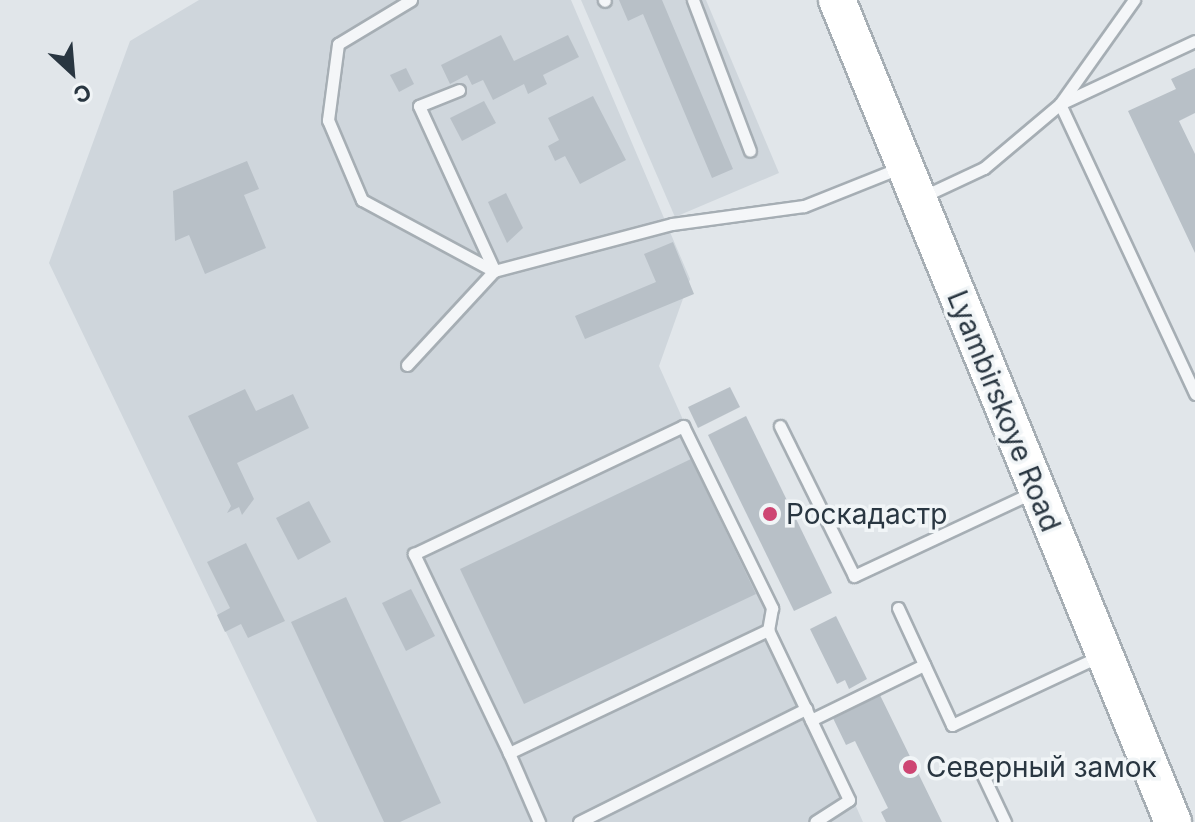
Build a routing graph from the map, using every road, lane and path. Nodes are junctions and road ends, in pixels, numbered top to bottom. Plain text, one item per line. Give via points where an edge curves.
1 (411, 0) edge
2 (693, 0) edge
3 (1134, 0) edge
4 (846, 3) edge
5 (1195, 41) edge
6 (459, 90) dead end
7 (1060, 104) junction
8 (750, 151) dead end
9 (903, 167) junction
10 (917, 200) junction
11 (494, 271) junction
12 (407, 365) dead end
13 (1195, 394) edge
14 (780, 426) dead end
15 (1037, 490) junction
16 (898, 608) dead end
17 (768, 630) junction
18 (1104, 654) junction
19 (924, 665) junction
20 (808, 715) junction
21 (509, 753) junction
22 (980, 769) dead end
23 (539, 822) edge
24 (579, 822) edge
25 (815, 822) edge
26 (1005, 822) edge
27 (1173, 822) edge

1 - 11 lane via 338,44 328,120 362,200
2 - 8 lane
3 - 7 lane
4 - 9 main road, Lyambirskoye Road
5 - 7 lane
6 - 11 lane via 419,106
7 - 10 lane via 984,168
7 - 13 lane
9 - 10 main road, Lyambirskoye Road
9 - 11 lane via 804,206 672,224
10 - 15 main road, Lyambirskoye Road
11 - 12 lane
14 - 15 lane via 854,576
15 - 18 main road, Lyambirskoye Road
16 - 19 lane
17 - 20 lane
17 - 21 lane
17 - 21 lane via 772,608 683,426 414,554
18 - 19 lane via 952,725
18 - 27 main road, Lyambirskoye Road
19 - 20 lane
20 - 24 lane
20 - 25 lane via 849,800
21 - 23 lane
22 - 26 lane

